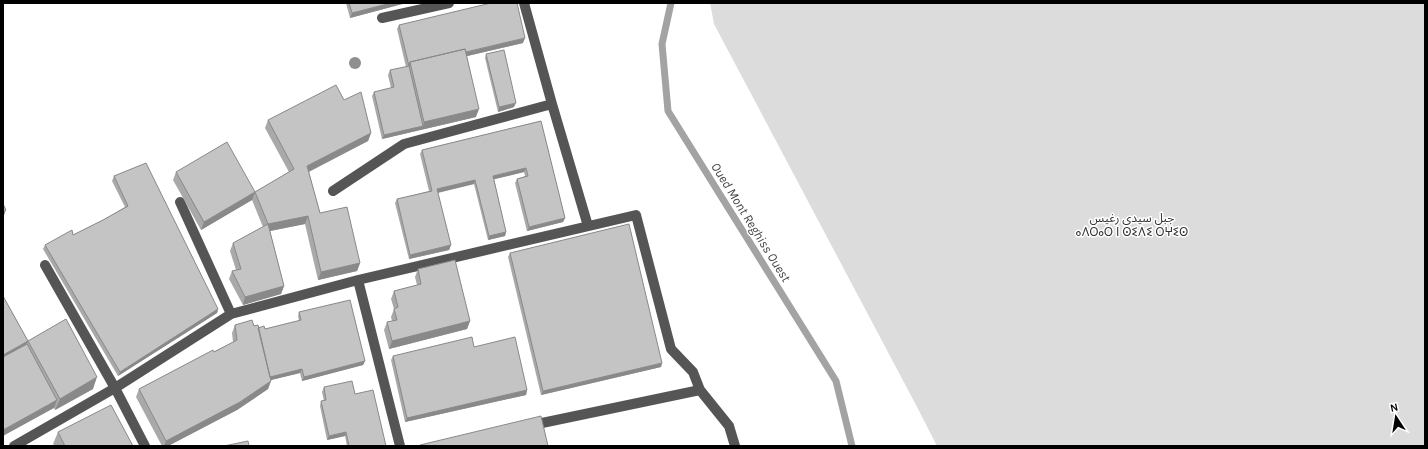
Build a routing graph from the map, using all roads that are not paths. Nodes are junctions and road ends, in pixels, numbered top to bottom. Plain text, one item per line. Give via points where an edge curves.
1 (449, 3) edge
2 (524, 3) edge
3 (382, 18) dead end
4 (552, 104) junction
5 (334, 190) dead end
6 (180, 202) dead end
7 (588, 226) junction
8 (45, 265) dead end
9 (358, 280) junction
10 (231, 314) junction
11 (115, 388) junction
12 (700, 390) junction
13 (540, 426) edge
14 (14, 446) edge
15 (145, 446) edge
16 (400, 446) edge
17 (735, 446) edge

1 - 3 street
2 - 4 street
4 - 5 street via 404,144
4 - 7 street
6 - 10 street
7 - 9 street
7 - 12 street via 636,215 671,349 693,372
8 - 11 street
9 - 10 street
9 - 16 street
10 - 11 street
11 - 14 street
11 - 15 street
12 - 13 street
12 - 17 street via 729,426

